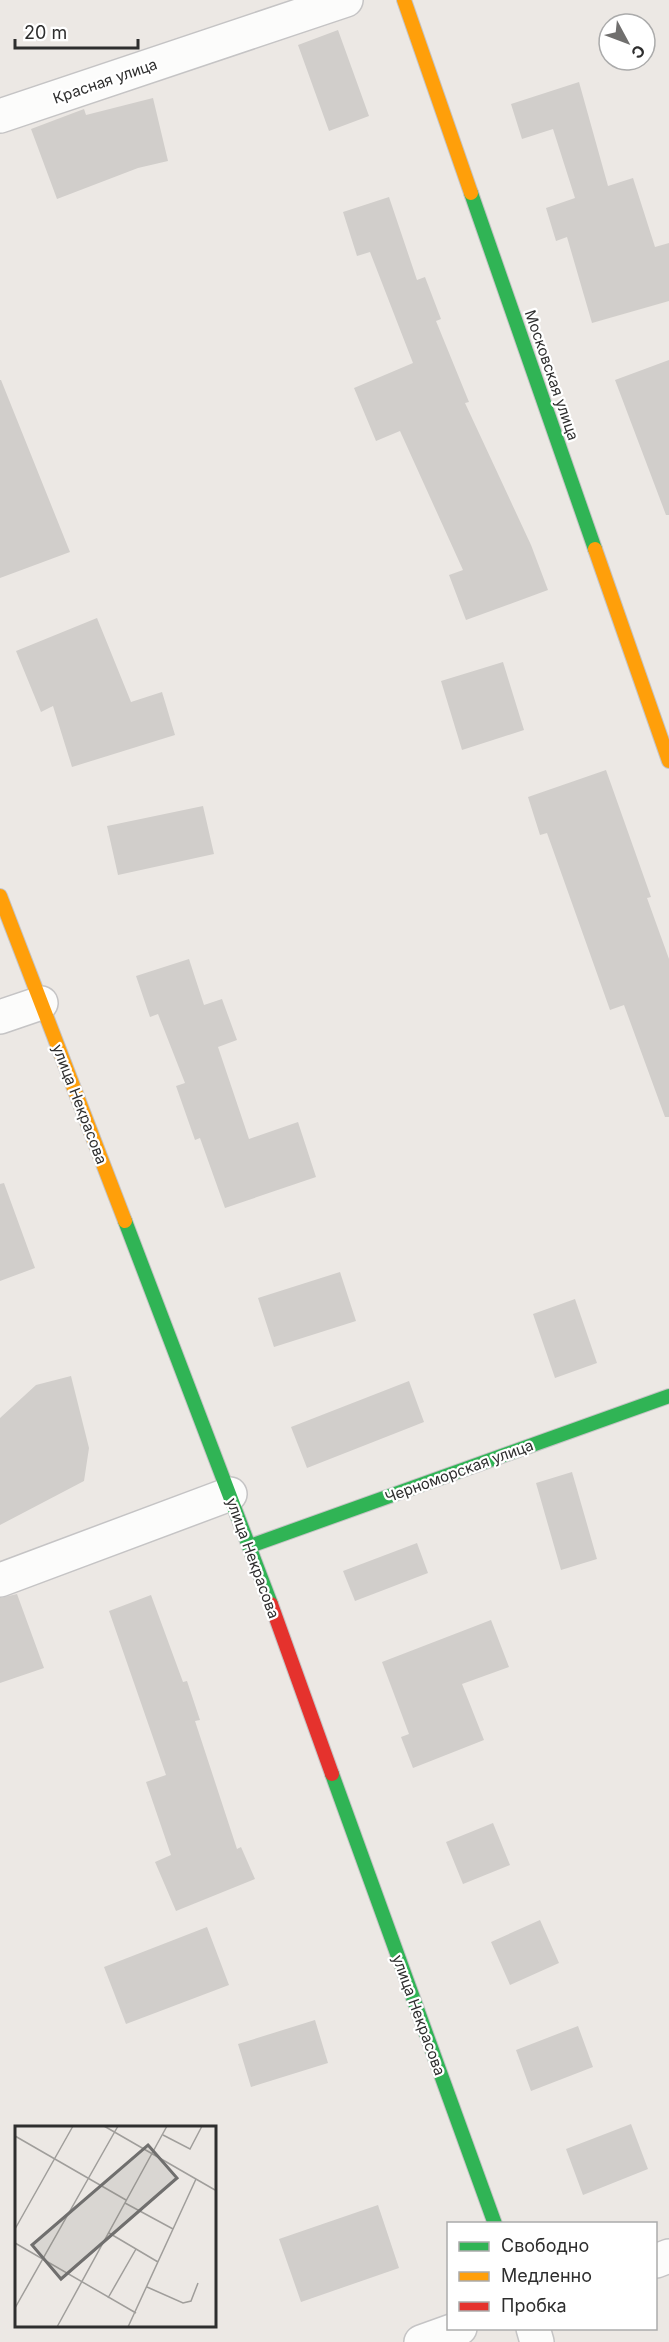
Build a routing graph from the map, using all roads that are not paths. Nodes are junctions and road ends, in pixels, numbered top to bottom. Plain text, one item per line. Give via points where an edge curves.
1 (346, 0) edge
2 (404, 0) edge
3 (0, 117) edge
4 (669, 761) edge
5 (0, 896) edge
6 (41, 1003) junction
7 (0, 1017) edge
8 (669, 1396) edge
9 (230, 1494) junction
10 (250, 1546) junction
11 (0, 1580) edge
12 (495, 2222) edge
13 (454, 2330) edge
14 (421, 2342) edge

1 - 3 street, Красная улица
2 - 4 street, Московская улица
5 - 6 street, улица Некрасова
6 - 7 street
6 - 9 street, улица Некрасова
8 - 10 street, Черноморская улица
9 - 10 street, улица Некрасова
9 - 11 street
10 - 12 street, улица Некрасова
13 - 14 street

